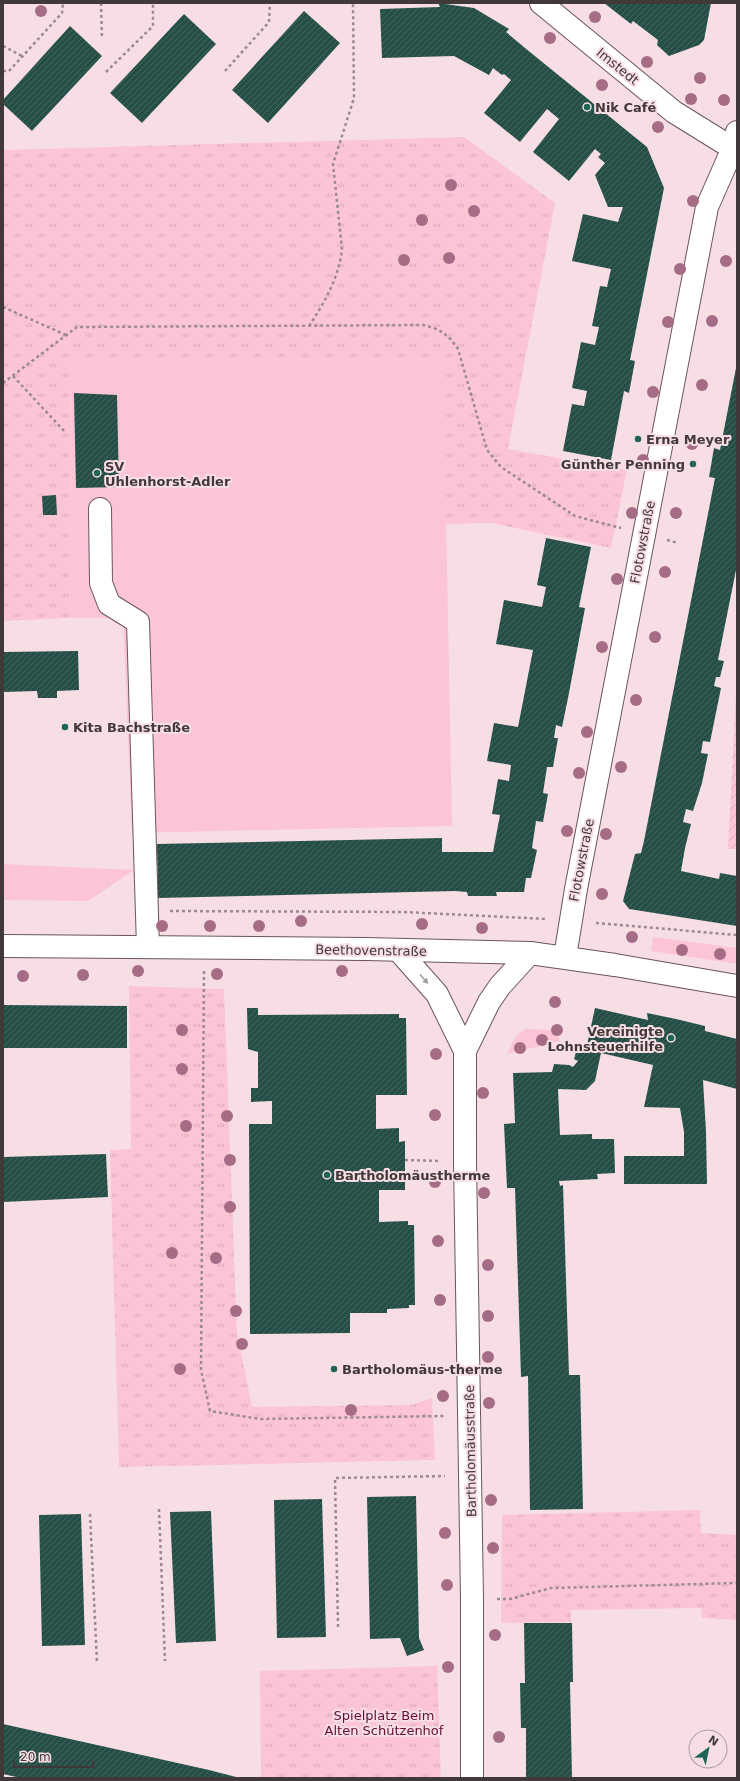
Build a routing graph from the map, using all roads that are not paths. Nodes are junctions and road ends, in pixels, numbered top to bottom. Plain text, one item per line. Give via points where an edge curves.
1 (541, 3) edge
2 (736, 144) edge
3 (100, 509) dead end
4 (3, 946) edge
5 (148, 947) junction
6 (398, 950) junction
7 (530, 953) junction
8 (565, 957) junction
9 (737, 986) edge
10 (465, 1051) junction
11 (472, 1778) edge

1 - 2 street, Imstedt via 674,112
2 - 8 street, Flotowstraße via 707,207 643,534
3 - 5 street via 101,583 110,604 138,622
4 - 5 street, Beethovenstraße
5 - 6 street, Beethovenstraße
6 - 7 street, Beethovenstraße
6 -> 10 street, Bartholomäusstraße via 437,994
7 - 8 street, Beethovenstraße
7 - 10 street, Bartholomäusstraße via 489,1002
8 - 9 street, Beethovenstraße
10 - 11 street, Bartholomäusstraße

